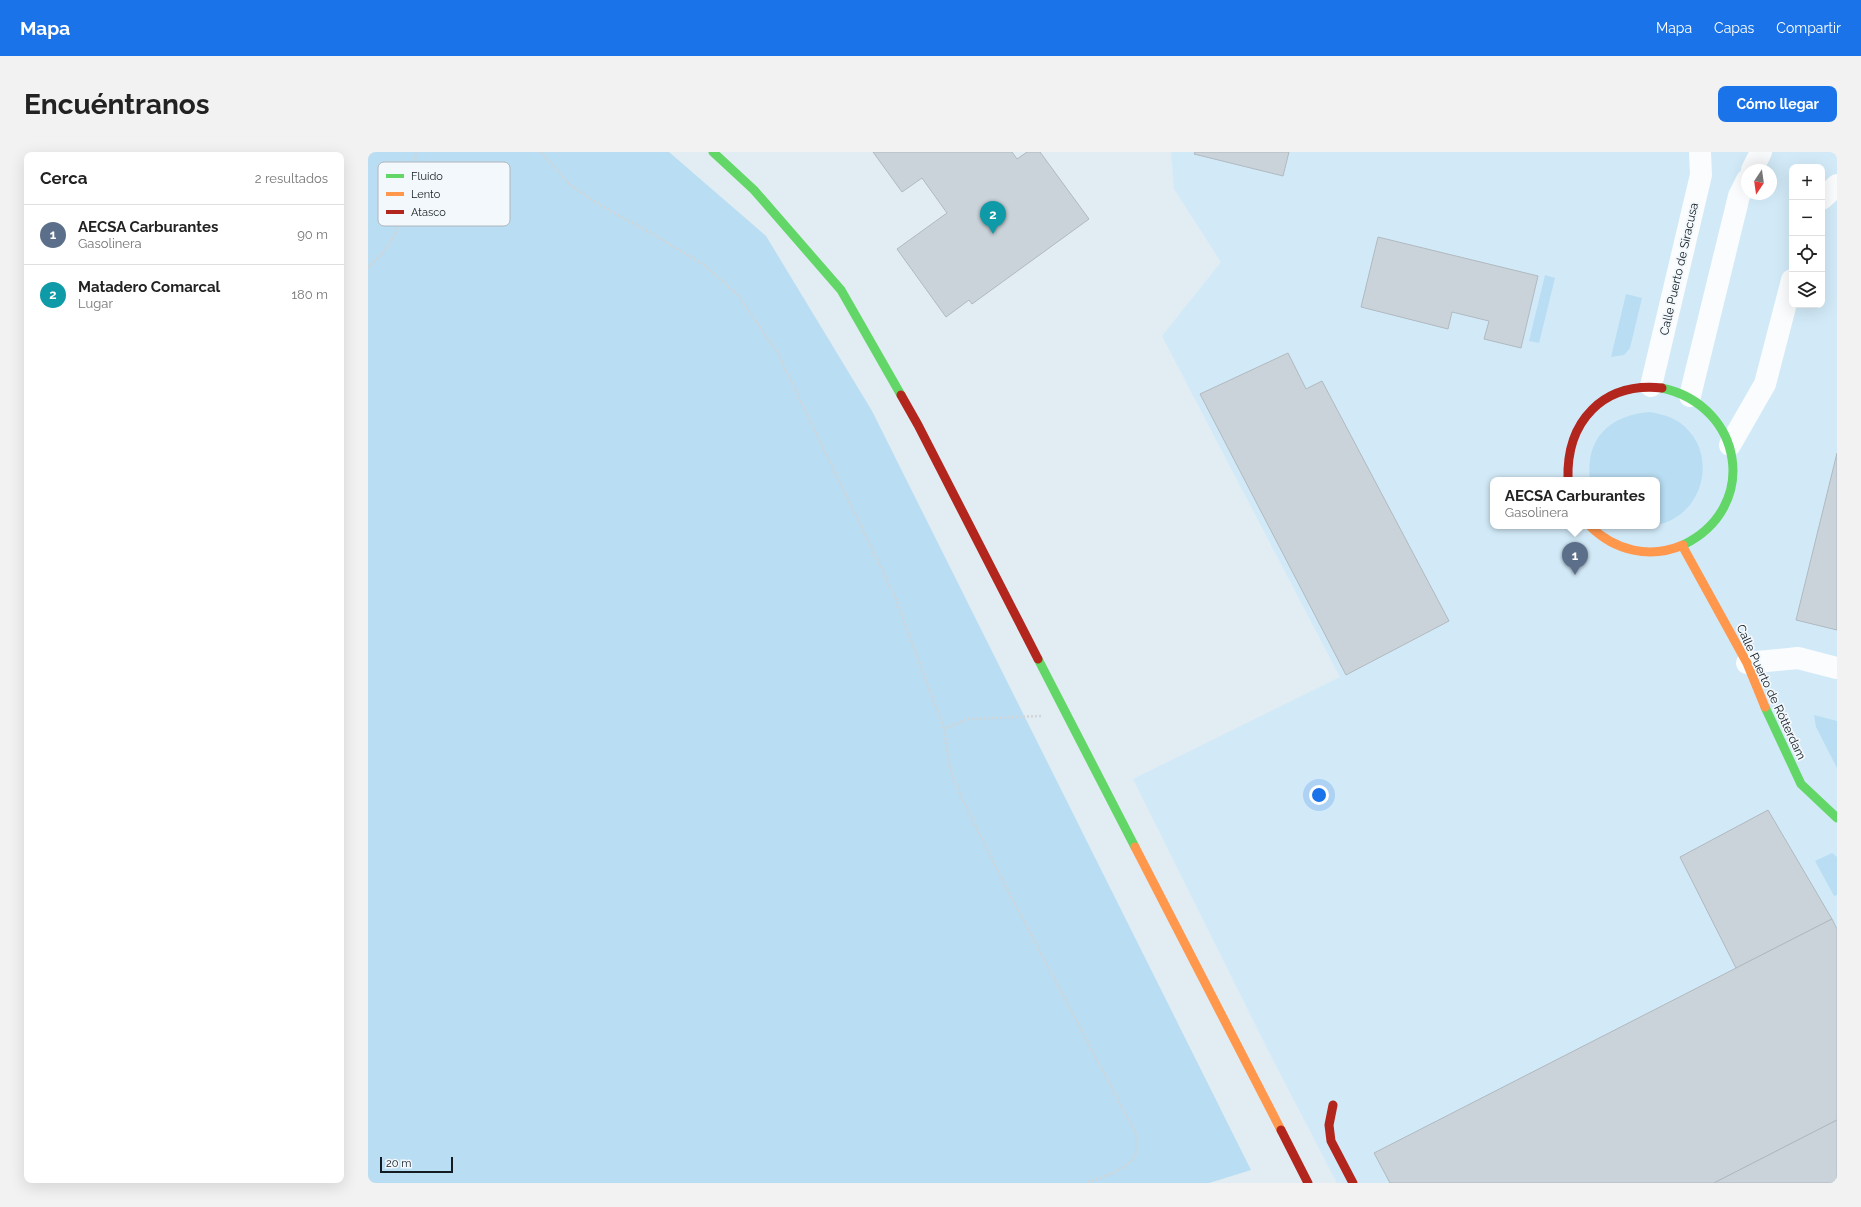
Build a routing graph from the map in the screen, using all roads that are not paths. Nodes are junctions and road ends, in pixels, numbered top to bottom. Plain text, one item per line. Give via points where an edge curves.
1 (713, 152) edge
2 (1700, 152) edge
3 (1762, 152) edge
4 (1755, 164) edge
5 (1741, 194) edge
6 (1789, 292) edge
7 (1651, 386) junction
8 (1690, 396) junction
9 (1730, 445) junction
10 (1568, 477) edge
11 (1593, 529) edge
12 (1683, 546) junction
13 (1747, 663) junction
14 (1837, 668) edge
15 (1837, 818) edge
16 (1333, 1105) dead end
17 (1308, 1183) edge
18 (1353, 1183) edge

1 - 17 street via 754,190 841,290 918,425
2 - 7 street, Calle Puerto de Siracusa via 1701,176
3 - 4 street
5 - 8 street
6 - 9 street via 1765,384
7 - 8 street via 1671,389
7 - 10 street via 1622,391 1596,406 1576,429 1567,458
8 - 9 street via 1708,409 1721,426
9 - 12 street via 1734,476 1726,505 1708,530
11 - 12 street via 1600,537 1627,550 1657,553
12 - 13 street, Calle Puerto de Rótterdam
13 - 14 street via 1798,658
13 - 15 street, Calle Puerto de Rótterdam via 1801,784
16 - 18 street via 1329,1125 1331,1141

